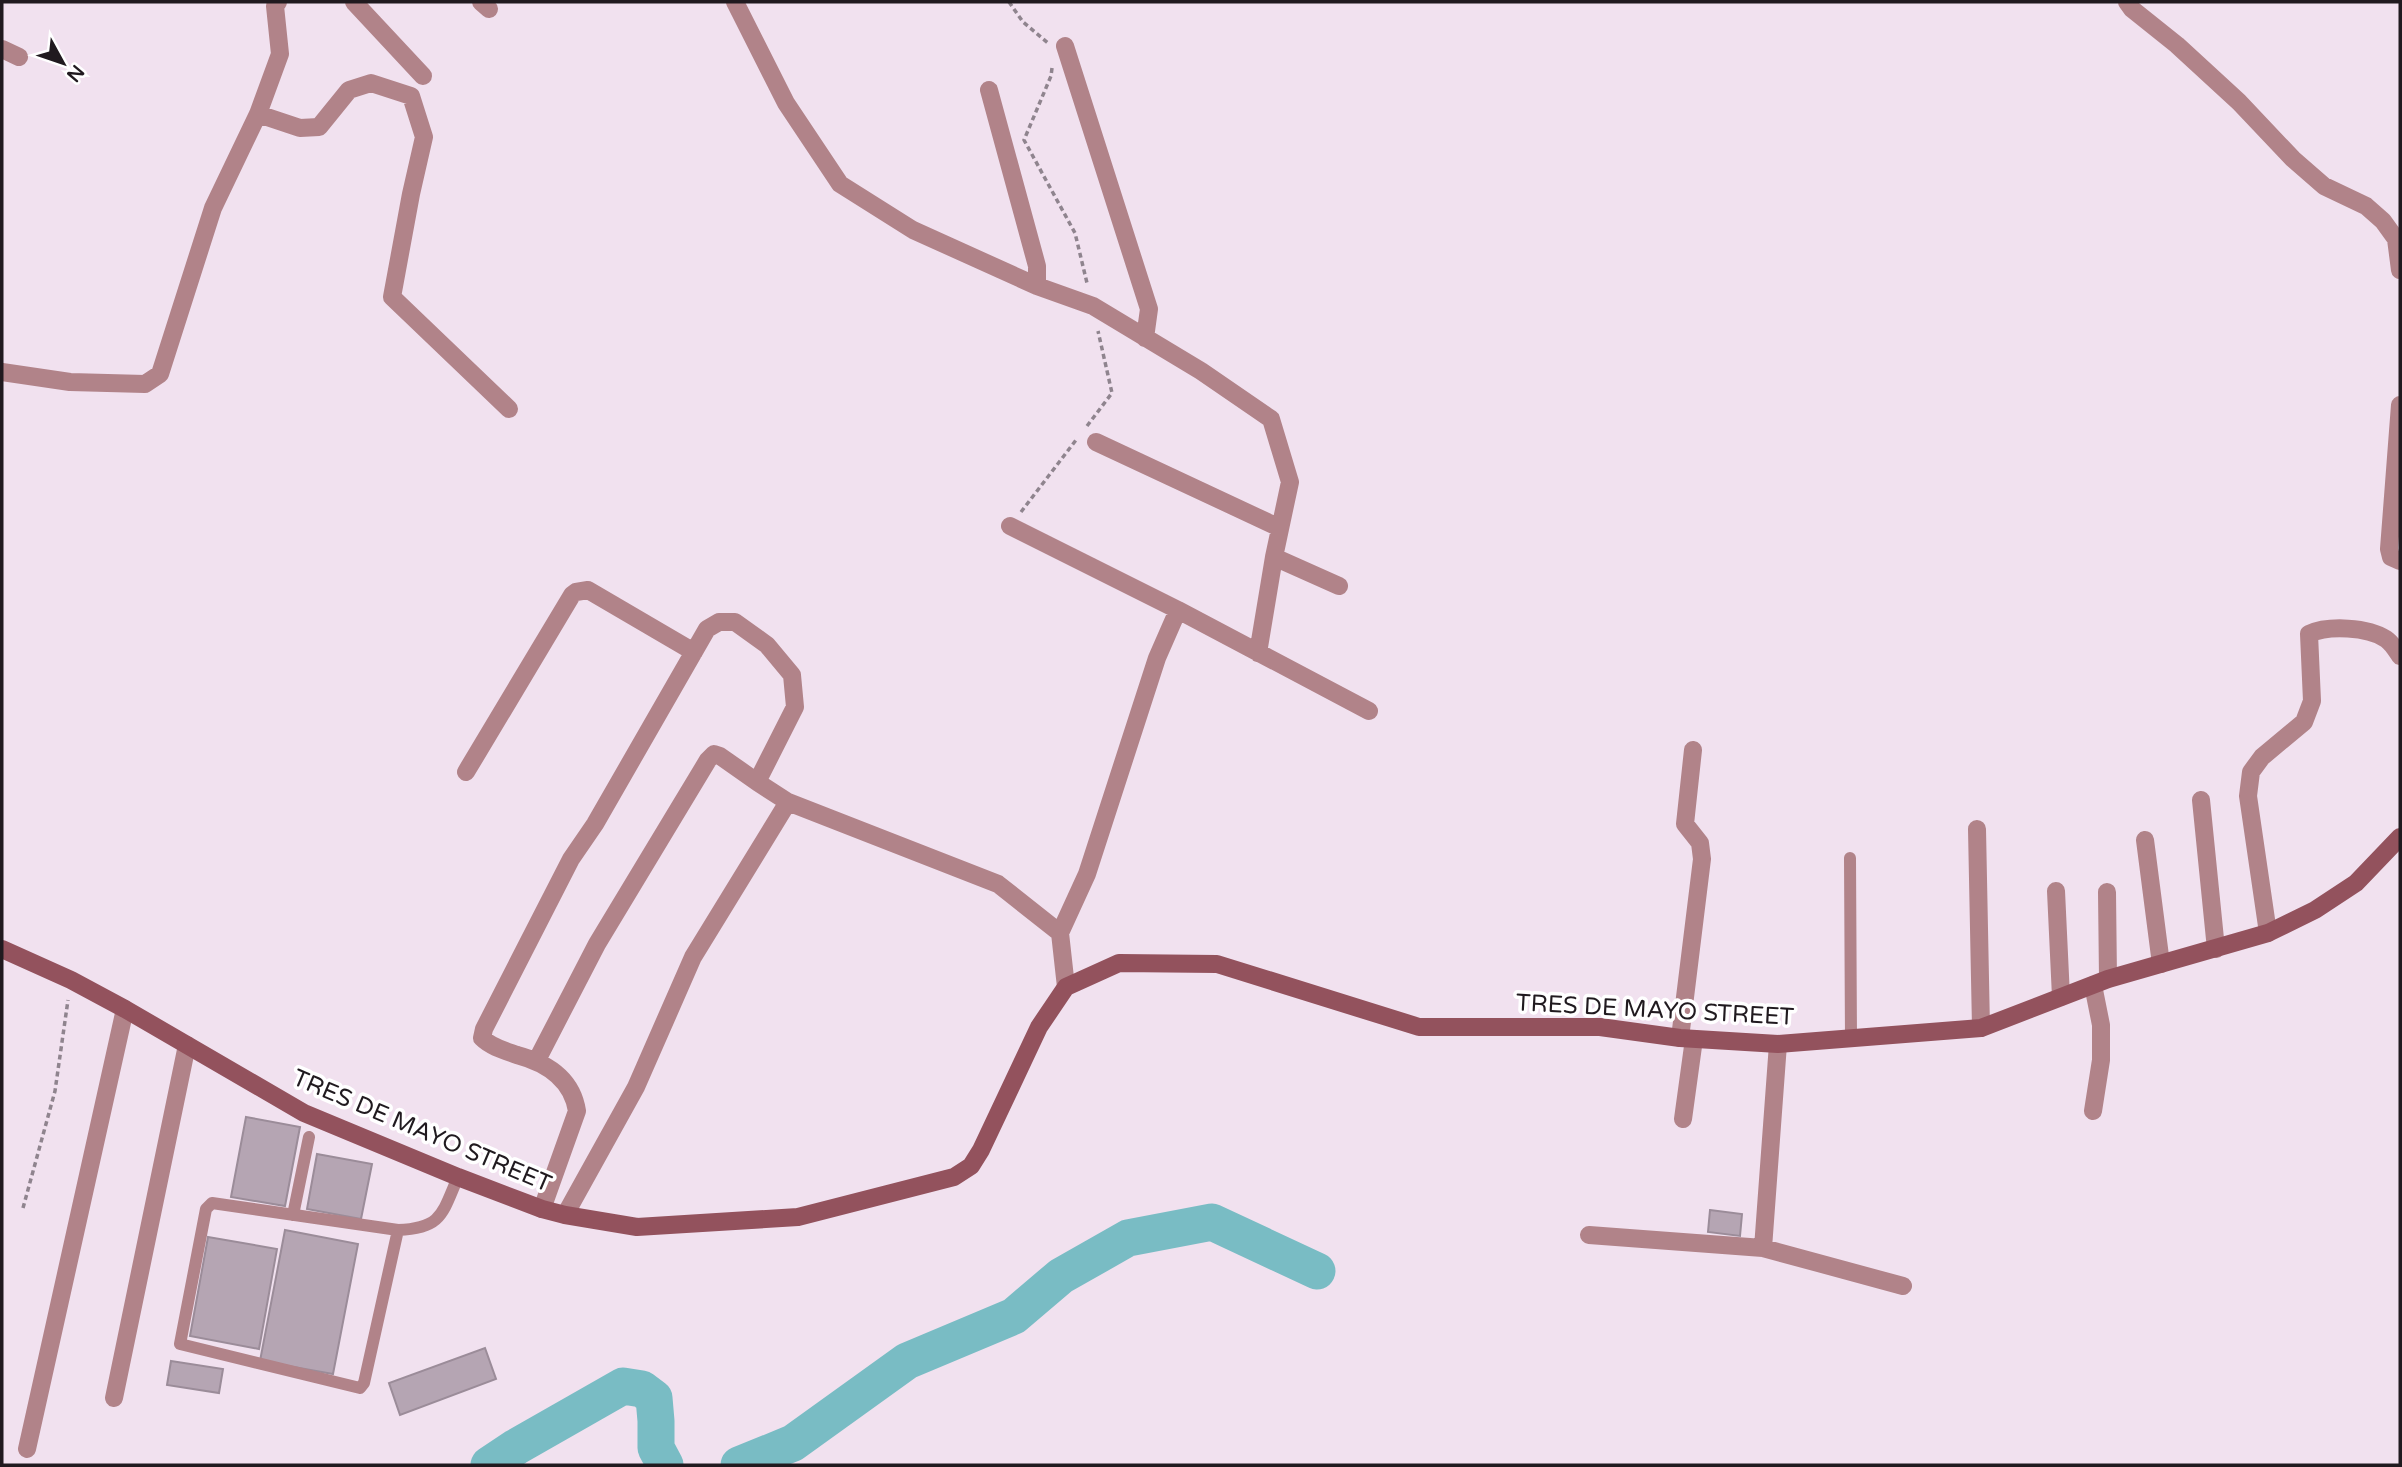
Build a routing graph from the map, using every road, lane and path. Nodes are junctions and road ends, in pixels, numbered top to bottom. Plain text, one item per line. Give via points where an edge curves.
1 (354, 2) edge
2 (735, 2) edge
3 (1009, 2) edge
4 (2127, 2) edge
5 (273, 3) edge
6 (2, 49) edge
7 (1058, 50) junction
8 (19, 57) dead end
9 (424, 76) dead end
10 (989, 90) dead end
11 (258, 114) junction
12 (2400, 270) edge
13 (1037, 286) junction
14 (1093, 306) junction
15 (1145, 338) junction
16 (2, 372) edge
17 (2400, 405) edge
18 (509, 409) dead end
19 (1086, 426) dead end
20 (1087, 440) joint
21 (1010, 526) joint
22 (1280, 528) junction
23 (1274, 557) junction
24 (2400, 561) edge
25 (1339, 586) dead end
26 (1178, 610) junction
27 (694, 652) junction
28 (1258, 653) junction
29 (2400, 656) edge
30 (1368, 711) dead end
31 (1693, 750) dead end
32 (466, 772) dead end
33 (757, 782) junction
34 (2201, 800) dead end
35 (788, 802) junction
36 (1977, 829) dead end
37 (2400, 838) edge
38 (2144, 840) dead end
39 (1850, 858) dead end
40 (2056, 891) dead end
41 (2107, 892) dead end
42 (1060, 933) junction
43 (2268, 933) junction
44 (2, 949) edge
45 (2216, 949) junction
46 (2161, 964) junction
47 (71, 980) junction
48 (2100, 982) junction
49 (1066, 987) junction
50 (2061, 997) junction
51 (125, 1009) junction
52 (1981, 1028) junction
53 (1687, 1039) junction
54 (1851, 1039) junction
55 (1779, 1044) junction
56 (187, 1045) junction
57 (537, 1060) junction
58 (2094, 1111) dead end
59 (1684, 1119) dead end
60 (309, 1137) dead end
61 (458, 1177) junction
62 (23, 1208) dead end
63 (542, 1209) junction
64 (565, 1214) junction
65 (293, 1215) junction
66 (398, 1230) junction
67 (1589, 1235) dead end
68 (1763, 1248) junction
69 (1903, 1286) dead end
70 (114, 1398) dead end
71 (27, 1449) dead end

1 - 9 street
2 - 13 street via 786,103 840,184 913,230
3 - 7 path via 1023,22
4 - 12 street via 2239,102 2293,159 2325,186 2366,206 2383,221 2396,239
5 - 11 street via 281,54
6 - 8 street
7 - 14 path via 1024,140 1075,233
7 - 15 street via 1149,309
10 - 13 street via 1037,266
11 - 16 street via 213,208 160,374 145,384 70,382
11 - 18 street via 300,128 319,127 349,90 371,83 411,96 424,137 392,297
13 - 14 street
14 - 15 street
14 - 19 path via 1112,393
15 - 22 street via 1271,419 1290,482
17 - 24 street via 2389,549 2391,557
20 - 21 path
20 - 22 street
21 - 26 street
22 - 23 street
23 - 25 street
23 - 28 street
26 - 28 street
26 - 42 street via 1157,658 1087,874
27 - 32 street via 588,590 576,592
27 - 33 street via 707,629 719,622 735,622 767,645 792,675 795,707
27 - 57 street via 571,859 484,1029 486,1042
28 - 30 street
29 - 43 street via 2383,637 2347,628 2309,634 2312,701 2304,722 2251,772 2248,796
31 - 53 street via 1685,824 1700,843 1702,859
33 - 35 street
33 - 57 street via 720,756 714,754 708,760 597,944
34 - 45 street
35 - 42 street via 998,884
35 - 64 street via 693,957 636,1087
36 - 52 street
37 - 43 street, TRES DE MAYO STREET via 2356,883
38 - 46 street
39 - 54 lane
40 - 50 street
41 - 48 street
42 - 49 street
43 - 45 street, TRES DE MAYO STREET
44 - 47 street, TRES DE MAYO STREET
45 - 46 street, TRES DE MAYO STREET
46 - 48 street, TRES DE MAYO STREET
47 - 51 street, TRES DE MAYO STREET
47 - 62 path via 55,1091
48 - 50 street, TRES DE MAYO STREET
48 - 58 street via 2101,1060
49 - 53 street, TRES DE MAYO STREET via 1119,964 1217,964 1419,1027 1601,1027
49 - 64 street, TRES DE MAYO STREET via 1039,1027 981,1150 971,1166 954,1177 797,1217 637,1227
50 - 52 street, TRES DE MAYO STREET
51 - 56 street, TRES DE MAYO STREET
51 - 71 street
52 - 54 street, TRES DE MAYO STREET
53 - 55 street, TRES DE MAYO STREET
53 - 59 street
54 - 55 street, TRES DE MAYO STREET
55 - 68 street
56 - 61 street, TRES DE MAYO STREET via 304,1113
56 - 70 street
57 - 63 street via 564,1079 577,1111
60 - 65 lane
61 - 63 street, TRES DE MAYO STREET
61 - 66 lane via 441,1215 431,1224
63 - 64 street, TRES DE MAYO STREET
65 - 66 lane
65 - 66 lane via 212,1203 208,1207 181,1346 360,1388
67 - 68 street
68 - 69 street

